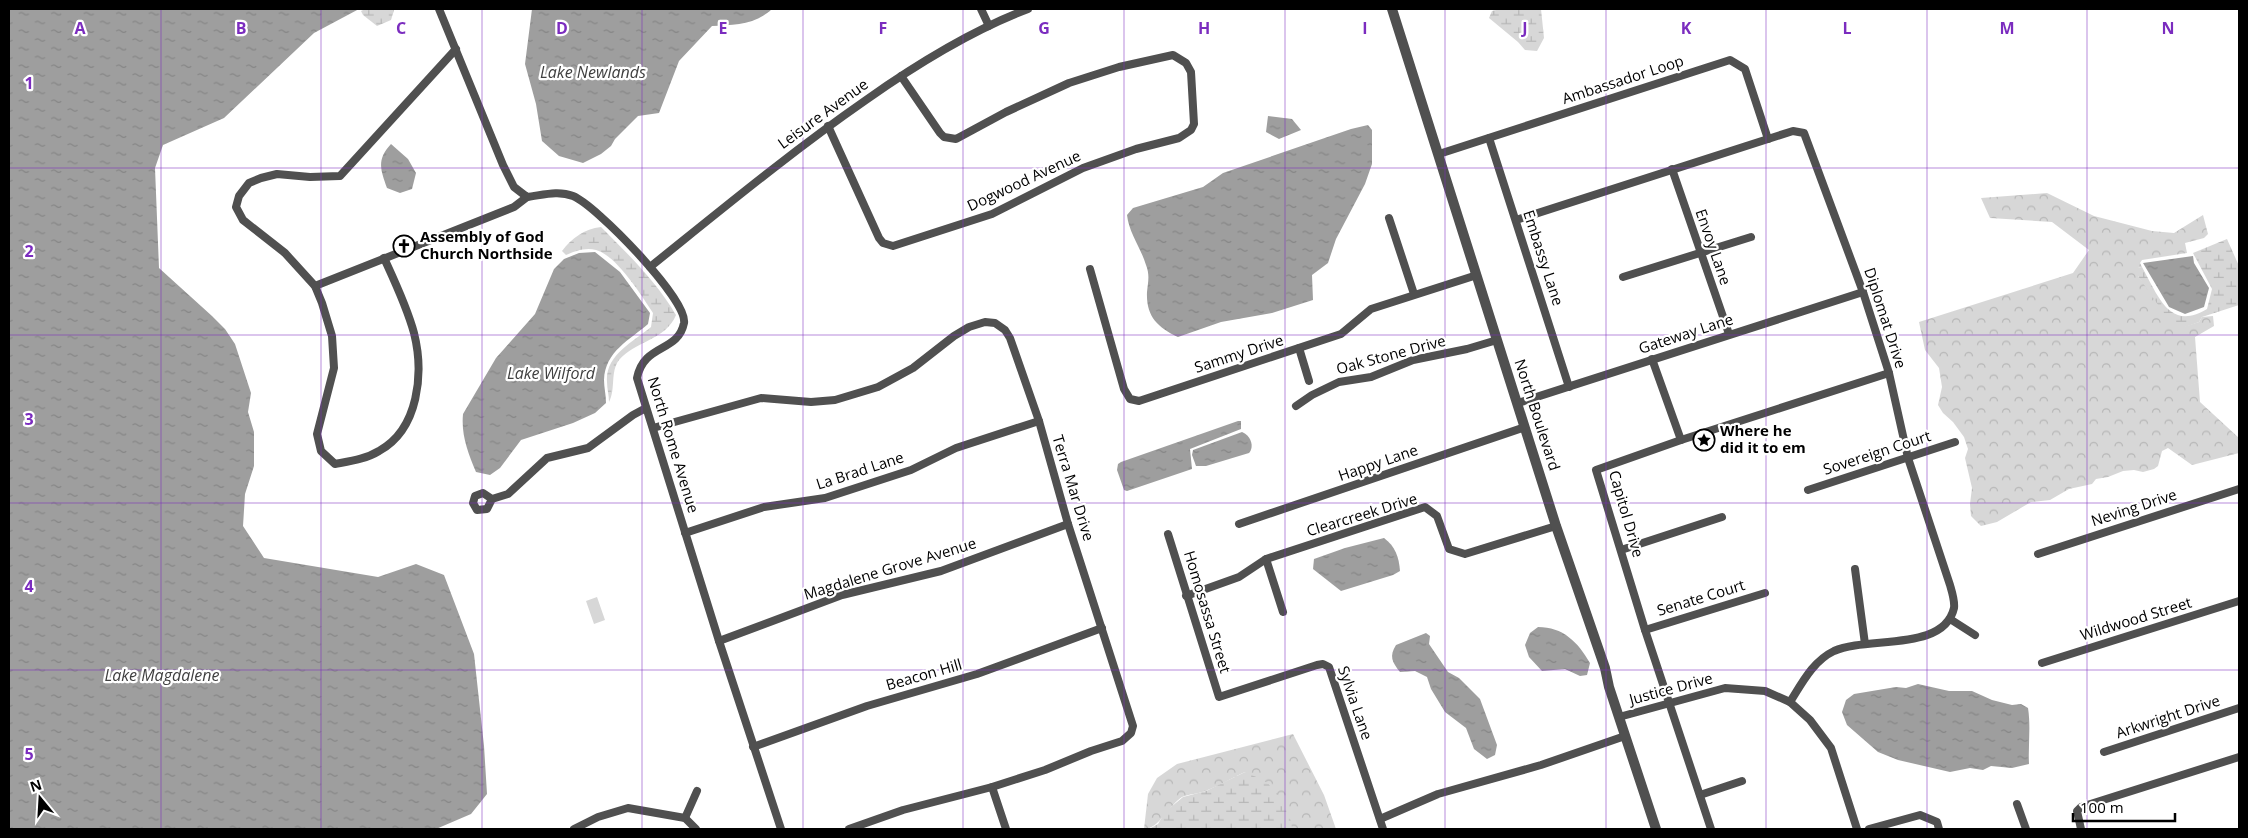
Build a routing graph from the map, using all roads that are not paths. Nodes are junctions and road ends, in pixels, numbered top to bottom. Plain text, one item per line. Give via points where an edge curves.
1 (439, 9) edge
2 (981, 9) edge
3 (1028, 9) edge
4 (1392, 9) edge
5 (989, 26) junction
6 (456, 49) junction
7 (901, 76) junction
8 (828, 126) junction
9 (1489, 138) junction
10 (1768, 138) junction
11 (1439, 154) junction
12 (1672, 169) junction
13 (527, 197) junction
14 (1389, 218) dead end
15 (1516, 220) junction
16 (1751, 237) dead end
17 (1700, 252) junction
18 (384, 258) junction
19 (650, 267) junction
20 (1090, 269) dead end
21 (1477, 275) junction
22 (1623, 276) dead end
23 (315, 286) junction
24 (1863, 292) junction
25 (1414, 294) junction
26 (1729, 334) junction
27 (1498, 340) junction
28 (1299, 348) junction
29 (1652, 359) junction
30 (1889, 373) junction
31 (1309, 380) dead end
32 (1569, 387) junction
33 (1518, 403) junction
34 (1296, 406) dead end
35 (646, 408) junction
36 (1038, 421) junction
37 (653, 428) junction
38 (1526, 428) junction
39 (1681, 440) junction
40 (1955, 442) dead end
41 (1908, 458) junction
42 (2239, 489) edge
43 (1808, 490) dead end
44 (492, 499) dead end
45 (1722, 517) dead end
46 (1068, 524) junction
47 (1238, 524) dead end
48 (1556, 526) junction
49 (685, 533) junction
50 (1168, 534) dead end
51 (1621, 550) junction
52 (2038, 554) dead end
53 (1266, 559) junction
54 (1855, 569) dead end
55 (1764, 593) dead end
56 (1186, 596) junction
57 (2239, 601) edge
58 (1283, 612) dead end
59 (1950, 619) junction
60 (1102, 628) junction
61 (1645, 630) junction
62 (1975, 635) dead end
63 (719, 640) junction
64 (1866, 644) junction
65 (2042, 663) dead end
66 (1219, 697) joint
67 (1670, 702) junction
68 (1790, 702) junction
69 (2239, 708) edge
70 (1619, 717) junction
71 (1625, 736) junction
72 (753, 747) junction
73 (2104, 752) dead end
74 (2239, 757) edge
75 (1742, 781) dead end
76 (992, 787) junction
77 (697, 791) dead end
78 (1700, 795) junction
79 (2017, 804) dead end
80 (685, 818) junction
81 (1380, 819) junction
82 (574, 829) edge
83 (696, 829) edge
84 (781, 829) edge
85 (849, 829) edge
86 (1006, 829) edge
87 (1383, 829) edge
88 (1656, 829) edge
89 (1712, 829) edge
90 (1857, 829) edge
91 (1869, 829) edge
92 (1939, 829) edge
93 (2026, 829) edge
94 (2080, 829) edge

1 - 6 street
2 - 5 street
3 - 5 street, Leisure Avenue
4 - 11 street, North Boulevard
5 - 7 street, Leisure Avenue
6 - 13 street via 503,165 514,187
6 - 23 street via 340,176 277,174 249,183 239,196 236,207 243,220 285,253
7 - 8 street, Leisure Avenue
7 - 8 street, Dogwood Avenue via 940,133 950,140 961,138 1006,112 1088,76 1173,55 1186,63 1192,78 1195,118 1186,134 1091,165 992,214 899,246 888,245 880,238
8 - 19 street, Leisure Avenue
9 - 10 street, Ambassador Loop via 1730,60 1745,69
9 - 11 street, Ambassador Loop
9 - 15 street, Embassy Lane
10 - 12 street, Diplomat Drive
10 - 24 street, Diplomat Drive via 1793,131 1804,133
11 - 21 street, North Boulevard
12 - 15 street, Diplomat Drive
12 - 17 street, Envoy Lane
13 - 18 street via 514,207
13 - 19 street, North Rome Avenue via 556,192 573,196 588,206
14 - 25 street
15 - 32 street, Embassy Lane
16 - 17 street
17 - 22 street
17 - 26 street, Envoy Lane
18 - 23 street
18 - 23 street via 414,334 417,397 409,418 393,440 361,460 335,464 321,451 317,434 334,368 332,336
19 - 35 street, North Rome Avenue via 682,308 685,320 674,341 647,356 639,367 637,378
20 - 28 street, Sammy Drive via 1124,389 1130,399 1139,401
21 - 25 street, Sammy Drive
21 - 27 street, North Boulevard
24 - 26 street, Gateway Lane
24 - 30 street, Diplomat Drive
25 - 28 street, Sammy Drive via 1371,309 1341,334
26 - 29 street, Gateway Lane
27 - 33 street, North Boulevard
27 - 34 street, Oak Stone Drive via 1412,360 1370,378 1339,382
28 - 31 street
29 - 32 street, Gateway Lane
29 - 39 street
30 - 39 street, Capitol Drive
30 - 41 street, Diplomat Drive
32 - 33 street, Gateway Lane
33 - 38 street, North Boulevard
35 - 37 street, North Rome Avenue
35 - 44 street via 588,448 548,458 508,494
36 - 37 street, Terra Mar Drive via 1010,338 995,323 985,322 954,336 913,368 878,387 835,400 811,402 761,398
36 - 46 street, Terra Mar Drive
36 - 49 street, La Brad Lane via 956,448 911,470 825,498 764,507
37 - 49 street, North Rome Avenue
38 - 47 street, Happy Lane
38 - 48 street, North Boulevard
39 - 51 street, Capitol Drive via 1596,470
40 - 41 street, Sovereign Court
41 - 43 street, Sovereign Court
41 - 59 street, Diplomat Drive via 1950,585 1954,606
42 - 52 street, Neving Drive
45 - 51 street
46 - 60 street, Terra Mar Drive
46 - 63 street, Magdalene Grove Avenue via 941,571 842,595
48 - 53 street, Clearcreek Drive via 1464,554 1449,549 1437,516 1425,507
48 - 70 street, North Boulevard
49 - 63 street, North Rome Avenue
50 - 56 street, Homosassa Street
51 - 61 street, Capitol Drive
53 - 56 street, Clearcreek Drive via 1239,577
53 - 58 street
54 - 64 street
55 - 61 street, Senate Court
56 - 66 street, Homosassa Street
57 - 65 street, Wildwood Street
59 - 62 street
59 - 64 street via 1932,635
60 - 72 street, Beacon Hill via 978,674 867,706
60 - 76 street, Terra Mar Drive via 1134,726 1131,732 1122,741
61 - 67 street, Capitol Drive
63 - 72 street, North Rome Avenue
64 - 68 street via 1842,648 1822,658
66 - 81 street, Sylvia Lane via 1317,665 1329,667
67 - 68 street, Justice Drive via 1725,688 1765,691
67 - 70 street, Justice Drive
67 - 78 street, Capitol Drive
68 - 90 street, Justice Drive via 1810,720 1830,748
69 - 73 street, Arkwright Drive
70 - 71 street, North Boulevard
71 - 81 street via 1541,765 1438,794
71 - 88 street, North Boulevard
72 - 84 street, North Rome Avenue
74 - 94 street via 2081,807 2077,811
75 - 78 street
76 - 85 street, Terra Mar Drive via 903,810
76 - 86 street
77 - 80 street
78 - 89 street, Capitol Drive
79 - 93 street
80 - 82 street via 628,808
80 - 83 street
81 - 87 street, Sylvia Lane
91 - 92 street via 1920,815 1937,822

